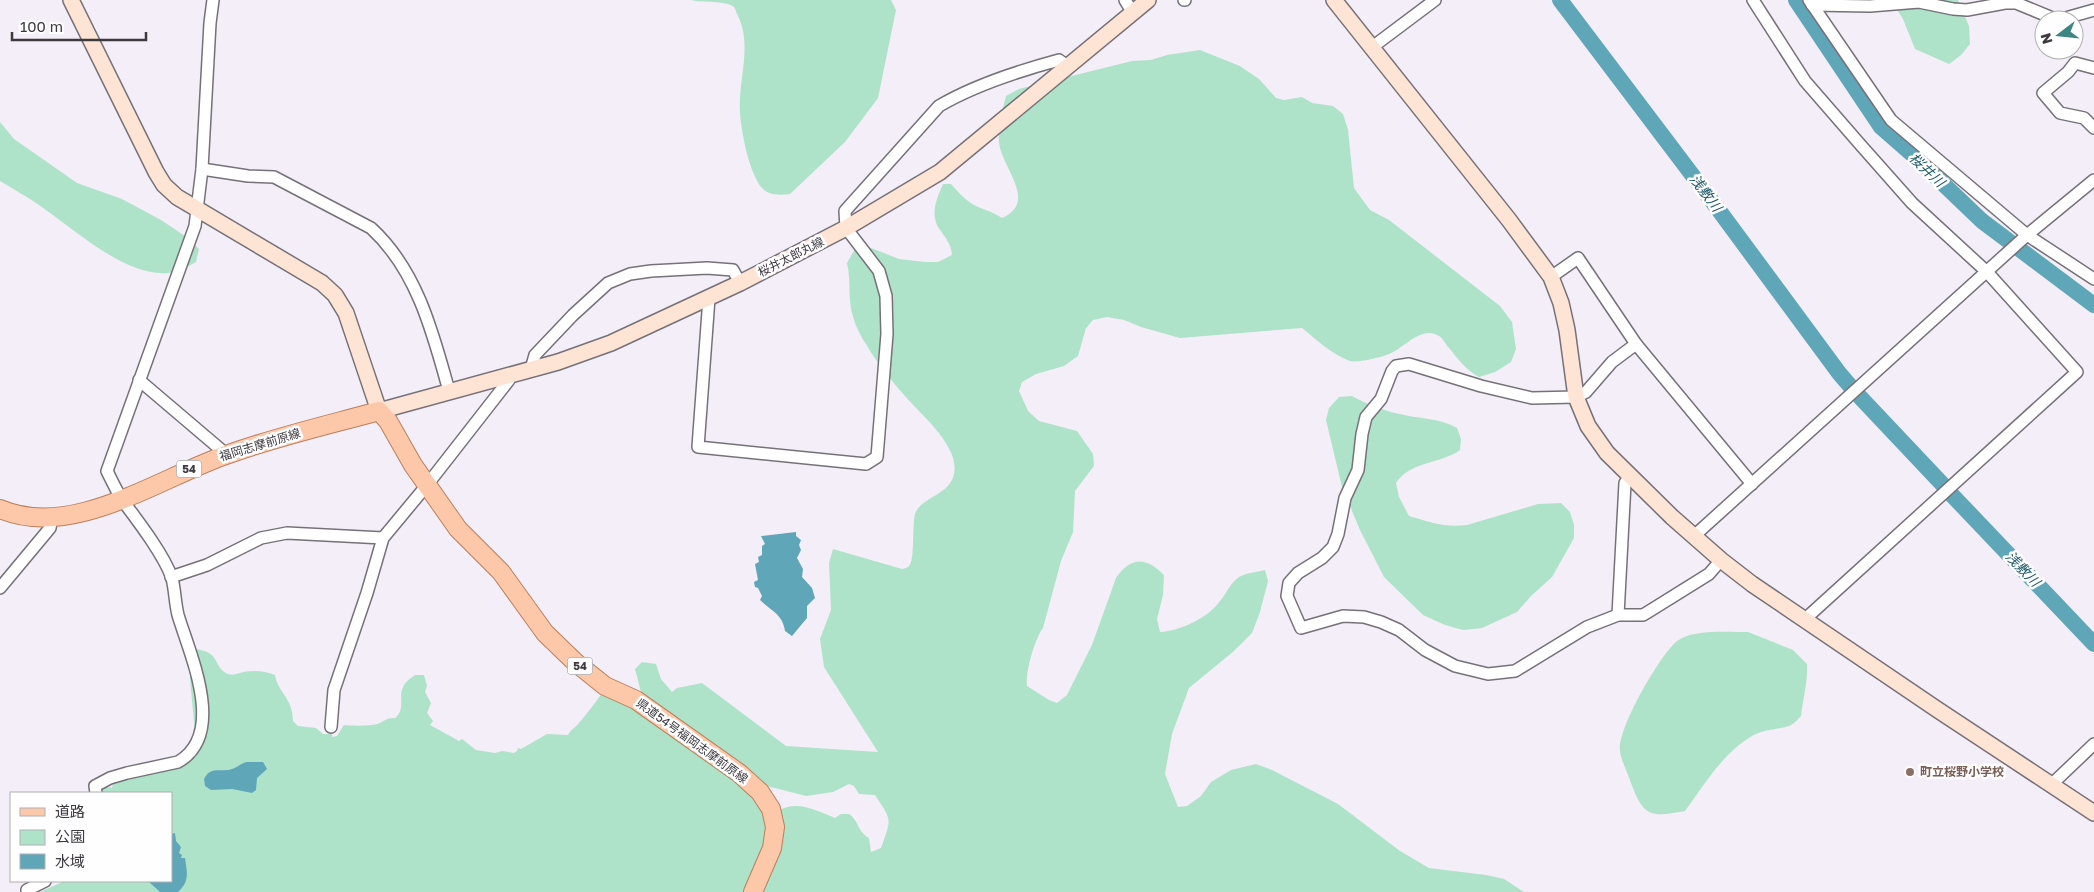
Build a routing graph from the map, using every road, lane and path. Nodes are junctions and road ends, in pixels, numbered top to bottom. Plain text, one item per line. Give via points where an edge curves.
1 (71, 0) edge
2 (213, 0) edge
3 (1148, 0) edge
4 (1334, 0) edge
5 (1435, 0) edge
6 (1753, 0) edge
7 (1811, 3) edge
8 (1129, 6) edge
9 (2094, 10) edge
10 (1371, 48) junction
11 (1067, 66) junction
12 (2094, 68) edge
13 (2094, 128) edge
14 (202, 168) junction
15 (2094, 180) edge
16 (197, 208) junction
17 (846, 228) junction
18 (2027, 235) junction
19 (1987, 272) junction
20 (1551, 277) junction
21 (2094, 279) edge
22 (740, 283) junction
23 (709, 298) junction
24 (1636, 344) junction
25 (531, 369) junction
26 (508, 376) junction
27 (139, 380) junction
28 (449, 391) junction
29 (1576, 397) junction
30 (378, 411) junction
31 (226, 454) junction
32 (1630, 476) junction
33 (1752, 484) junction
34 (428, 485) junction
35 (122, 499) junction
36 (0, 509) edge
37 (52, 517) junction
38 (1694, 536) junction
39 (383, 538) junction
40 (1721, 560) junction
41 (171, 577) junction
42 (0, 588) edge
43 (1618, 615) junction
44 (1804, 620) junction
45 (330, 728) dead end
46 (2094, 744) edge
47 (2051, 785) junction
48 (96, 792) edge
49 (2094, 813) edge
50 (43, 882) edge
51 (27, 890) dead end
52 (753, 892) edge

1 - 16 street via 156,172 177,197
2 - 14 street
3 - 8 street, 桜井太郎丸線
4 - 10 street
5 - 10 street
6 - 19 street via 1805,80 1858,142 1912,203
7 - 9 street via 1870,6 1929,2 1953,10 1967,10 2016,3 2055,19
7 - 18 street via 1891,120
8 - 11 street, 桜井太郎丸線
10 - 20 street
11 - 17 street, 桜井太郎丸線 via 940,172
11 - 17 street via 1059,60 1032,67 955,96 939,106 845,211
12 - 13 street via 2075,63 2043,93 2060,113 2084,118
14 - 16 street
14 - 28 street via 274,177 371,228 383,239 421,300
15 - 18 street
16 - 27 street via 195,226
16 - 30 street via 308,274 335,295 346,313
17 - 22 street, 桜井太郎丸線
17 - 23 street via 879,271 886,296 887,334 876,456 866,464 698,448
18 - 19 street
18 - 21 street
19 - 33 street
19 - 44 street via 2077,372
20 - 24 street via 1578,258
20 - 29 street via 1567,330
22 - 23 street, 桜井太郎丸線
22 - 25 street via 733,270 707,268 630,274 608,283 534,355
23 - 25 street, 桜井太郎丸線 via 611,343
24 - 29 street via 1612,362 1586,392
24 - 33 street
25 - 26 street, 桜井太郎丸線
26 - 28 street, 桜井太郎丸線
26 - 34 street via 509,380
27 - 31 street
27 - 35 street via 107,471
28 - 30 street, 桜井太郎丸線
29 - 32 street via 1588,426 1607,453
29 - 43 street via 1532,398 1409,364 1396,366 1381,399 1366,417 1356,478 1345,498 1332,547 1322,558 1292,577 1287,596 1301,628 1343,616 1364,617 1399,630 1455,666 1488,674 1515,671 1582,630
30 - 31 main road, 福岡志摩前原線 / 54
30 - 34 main road, 県道54号福岡志摩前原線 / 54 via 388,421
31 - 35 main road, 福岡志摩前原線 / 54
32 - 38 street
32 - 43 street via 1625,484
33 - 38 street
34 - 39 street
34 - 52 main road, 県道54号福岡志摩前原線 / 54 via 458,529 501,572 545,633 575,662 605,686 636,700 739,773 760,792 771,810 775,827 772,848
35 - 37 main road, 福岡志摩前原線 / 54 via 105,506
35 - 41 street
36 - 37 main road, 福岡志摩前原線 / 54 via 31,517
37 - 42 street via 50,528
38 - 40 street
39 - 41 street via 287,533 261,538 207,565
39 - 45 street via 334,690
40 - 43 street via 1708,574 1643,615
40 - 44 street
41 - 48 street via 178,614 199,676 203,709 198,738 186,757 178,762 110,778 95,786
44 - 47 street
46 - 47 street
47 - 49 street
50 - 51 street

